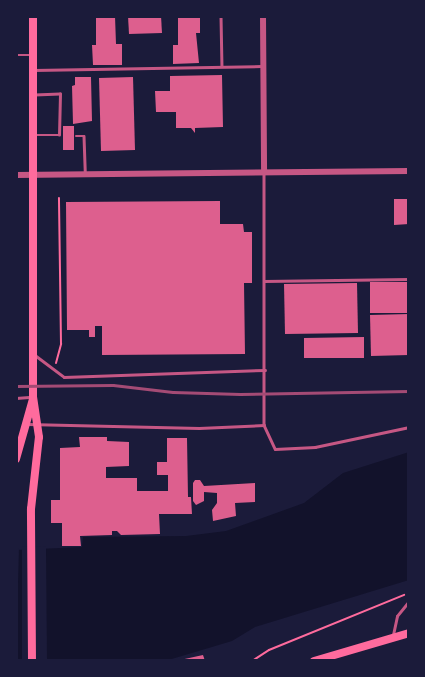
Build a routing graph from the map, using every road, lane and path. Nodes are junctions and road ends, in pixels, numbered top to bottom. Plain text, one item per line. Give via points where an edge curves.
1 (33, 16) edge
2 (221, 16) edge
3 (263, 16) edge
4 (33, 55) junction
5 (16, 56) edge
6 (222, 66) junction
7 (263, 66) junction
8 (33, 70) junction
9 (33, 95) junction
10 (34, 135) junction
11 (76, 136) dead end
12 (409, 171) edge
13 (264, 172) junction
14 (85, 174) junction
15 (16, 175) edge
16 (34, 175) junction
17 (59, 198) dead end
18 (409, 279) edge
19 (264, 281) junction
20 (35, 355) junction
21 (265, 370) junction
22 (56, 371) junction
23 (34, 397) junction
24 (16, 398) edge
25 (26, 424) junction
26 (38, 424) junction
27 (264, 424) junction
28 (409, 427) edge
29 (16, 459) edge
30 (409, 594) edge
31 (409, 601) edge
32 (409, 633) edge
33 (393, 637) junction
34 (32, 661) edge
35 (252, 661) edge
36 (314, 661) edge

1 - 4 main road
2 - 6 lane
3 - 7 street
4 - 5 lane
4 - 8 main road
6 - 7 lane
6 - 8 lane
7 - 13 street
8 - 9 main road
9 - 10 main road
9 - 10 lane via 60,94 59,135
10 - 16 main road
11 - 14 lane via 84,136
12 - 13 street
13 - 14 street
13 - 19 lane
14 - 16 street
15 - 16 street
16 - 20 main road
17 - 22 path via 61,344
18 - 19 lane
19 - 21 lane
20 - 22 lane
20 - 23 main road
21 - 22 lane via 64,377
21 - 27 lane
23 - 24 lane
23 - 25 main road
23 - 26 main road
25 - 26 lane
25 - 29 main road
26 - 27 lane via 199,428
26 - 34 main road via 31,534
27 - 28 lane via 275,449 315,447
30 - 35 path via 269,650
31 - 33 lane via 397,616
32 - 33 main road
33 - 36 main road

